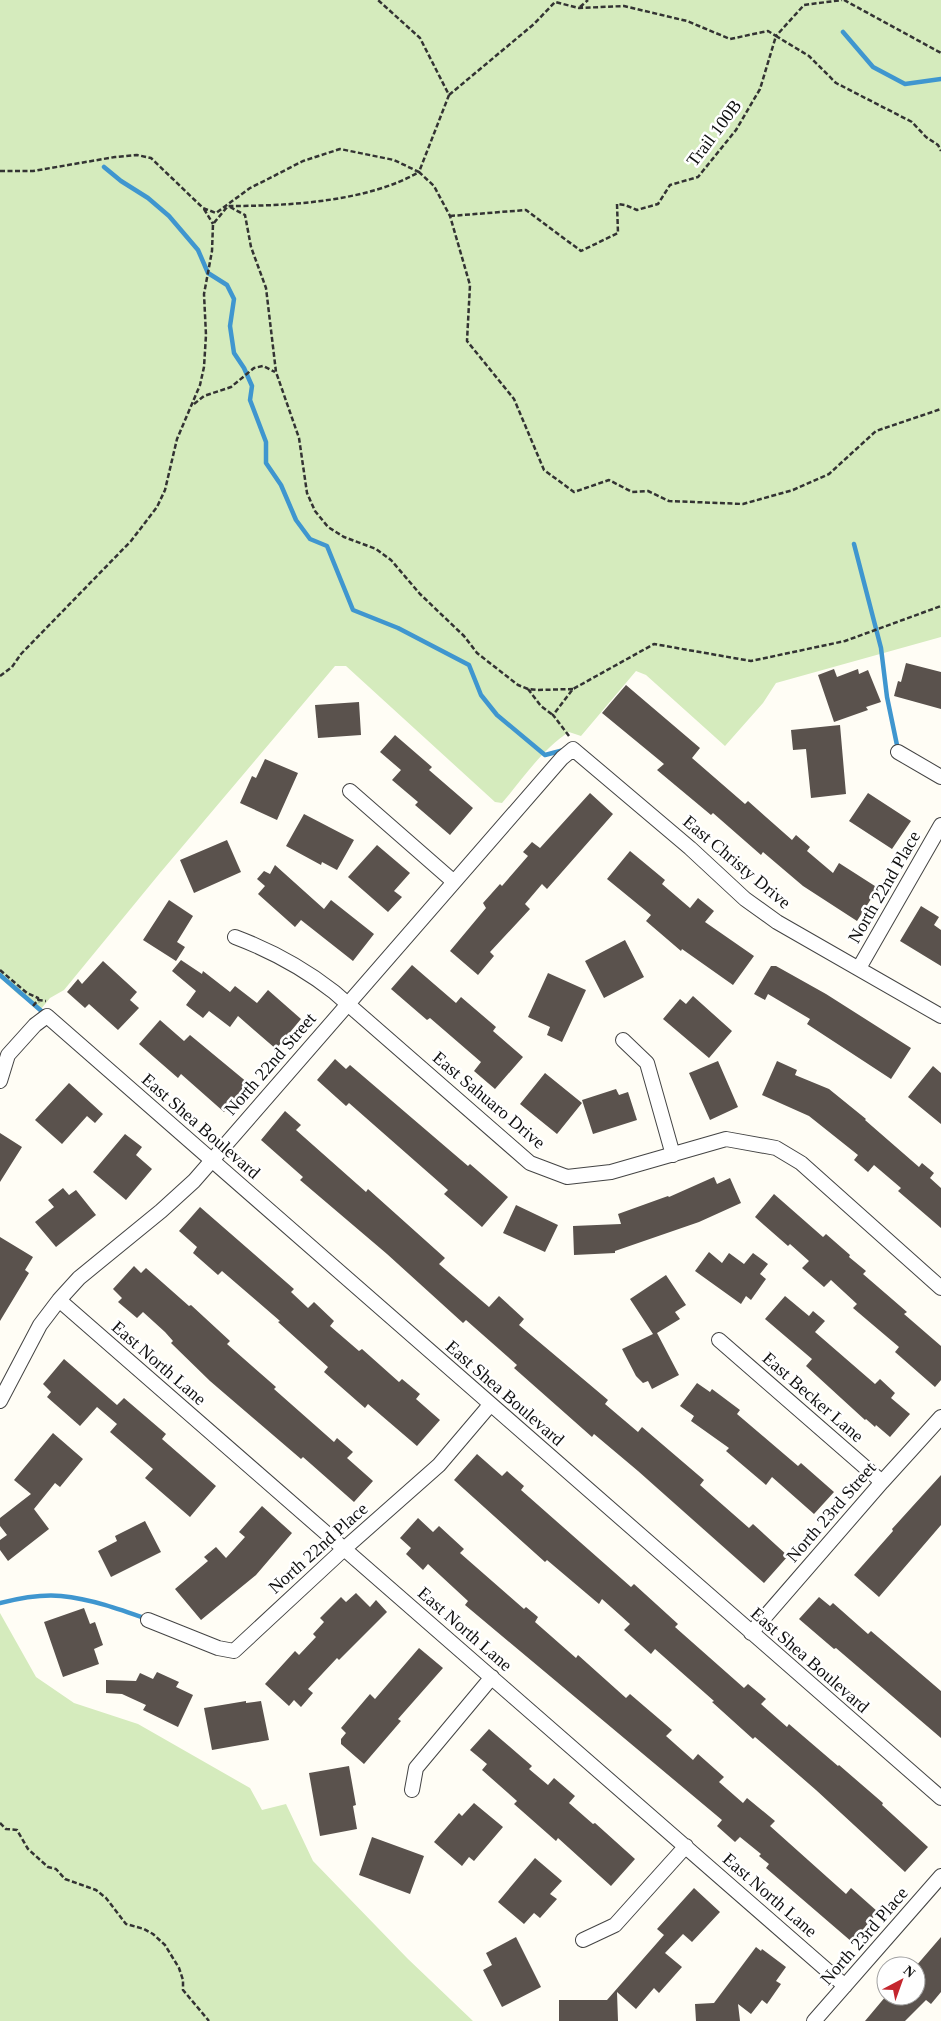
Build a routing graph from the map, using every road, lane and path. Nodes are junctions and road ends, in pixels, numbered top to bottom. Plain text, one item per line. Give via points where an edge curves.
1 (378, 0) edge
2 (588, 0) edge
3 (843, 0) edge
4 (579, 8) junction
5 (776, 36) junction
6 (941, 52) edge
7 (449, 95) junction
8 (941, 151) edge
9 (0, 171) edge
10 (419, 172) junction
11 (228, 206) junction
12 (203, 208) junction
13 (450, 216) junction
14 (213, 224) junction
15 (276, 372) junction
16 (192, 405) junction
17 (941, 409) edge
18 (941, 606) edge
19 (0, 676) edge
20 (528, 689) junction
21 (573, 689) junction
22 (553, 715) junction
23 (573, 748) junction
24 (898, 752) dead end
25 (941, 776) edge
26 (350, 792) dead end
27 (941, 825) edge
28 (454, 882) junction
29 (235, 937) dead end
30 (859, 968) junction
31 (0, 970) edge
32 (38, 1000) junction
33 (347, 1003) junction
34 (33, 1006) dead end
35 (45, 1013) junction
36 (941, 1016) edge
37 (623, 1040) dead end
38 (0, 1081) edge
39 (672, 1155) junction
40 (212, 1160) junction
41 (941, 1288) edge
42 (60, 1300) junction
43 (719, 1340) dead end
44 (0, 1401) edge
45 (490, 1405) junction
46 (941, 1417) edge
47 (882, 1482) junction
48 (344, 1548) junction
49 (148, 1620) dead end
50 (751, 1633) junction
51 (492, 1677) junction
52 (412, 1790) dead end
53 (941, 1798) edge
54 (0, 1823) edge
55 (686, 1846) junction
56 (941, 1876) edge
57 (583, 1940) dead end
58 (845, 1986) junction
59 (209, 2021) edge
60 (814, 2021) edge

1 - 7 path via 420,38
2 - 4 path
3 - 5 path via 804,5
3 - 6 path
4 - 5 path via 624,6 687,21 730,39 768,31
4 - 7 path via 555,2 534,24
5 - 8 path via 809,56 836,83 912,122
5 - 13 path, Trail 100B via 760,89 731,137 698,177 670,185 658,204 637,210 617,204 618,234 581,251 526,210
7 - 10 path
9 - 12 path via 33,171 138,155 151,158
10 - 11 path via 403,181 302,204
10 - 11 path via 394,160 340,149 303,161 250,188
10 - 13 path via 434,186
11 - 12 path via 216,213
11 - 14 path
11 - 15 path via 244,215 266,288
12 - 14 path
13 - 17 path via 470,284 467,341 514,399 544,470 574,492 608,480 632,492 648,491 668,501 742,504 793,490 829,474 876,431
14 - 16 path via 204,294 204,367
15 - 16 path via 263,366 254,368 231,387 204,396
15 - 20 path via 299,438 307,493 315,511 328,527 376,549 391,560 477,653
16 - 19 path via 157,507 142,528
18 - 21 path via 845,641 751,661 654,644
20 - 21 path
20 - 22 path
21 - 22 path
22 - 23 path
23 - 28 street, North 22nd Street
23 - 30 street, East Christy Drive via 745,899 777,922
24 - 25 street
26 - 28 street
27 - 30 street, North 22nd Place
28 - 33 street, North 22nd Street
29 - 33 street, East Sahuaro Drive via 269,950 307,971
30 - 36 street, East Christy Drive
31 - 32 path
32 - 34 path
32 - 35 path
32 - 35 path via 35,1016
33 - 39 street, East Sahuaro Drive via 530,1163 567,1177 611,1172
33 - 40 street, North 22nd Street
35 - 38 street via 8,1054
35 - 40 street, East Shea Boulevard
37 - 39 street via 648,1064
39 - 41 street, East Sahuaro Drive via 726,1139 776,1148 801,1163
40 - 42 street, North 22nd Street via 188,1188 86,1272
40 - 45 street, East Shea Boulevard
42 - 44 street, North 22nd Street via 40,1326
42 - 48 street, East North Lane
43 - 47 street, East Becker Lane
45 - 48 street, North 22nd Place via 439,1465
45 - 50 street, East Shea Boulevard
46 - 47 street, North 23rd Street
47 - 50 street, North 23rd Street
48 - 49 street, North 22nd Place via 234,1651 218,1648
48 - 51 street, East North Lane
50 - 53 street, East Shea Boulevard
51 - 52 street via 416,1768
51 - 55 street, East North Lane
54 - 59 path via 6,1829 17,1830 28,1848 48,1867 65,1879 82,1884 106,1898 126,1924 153,1934 180,1968 183,1990
55 - 57 street via 615,1925
55 - 58 street, East North Lane
56 - 58 street, North 23rd Place
58 - 60 street, North 23rd Place

